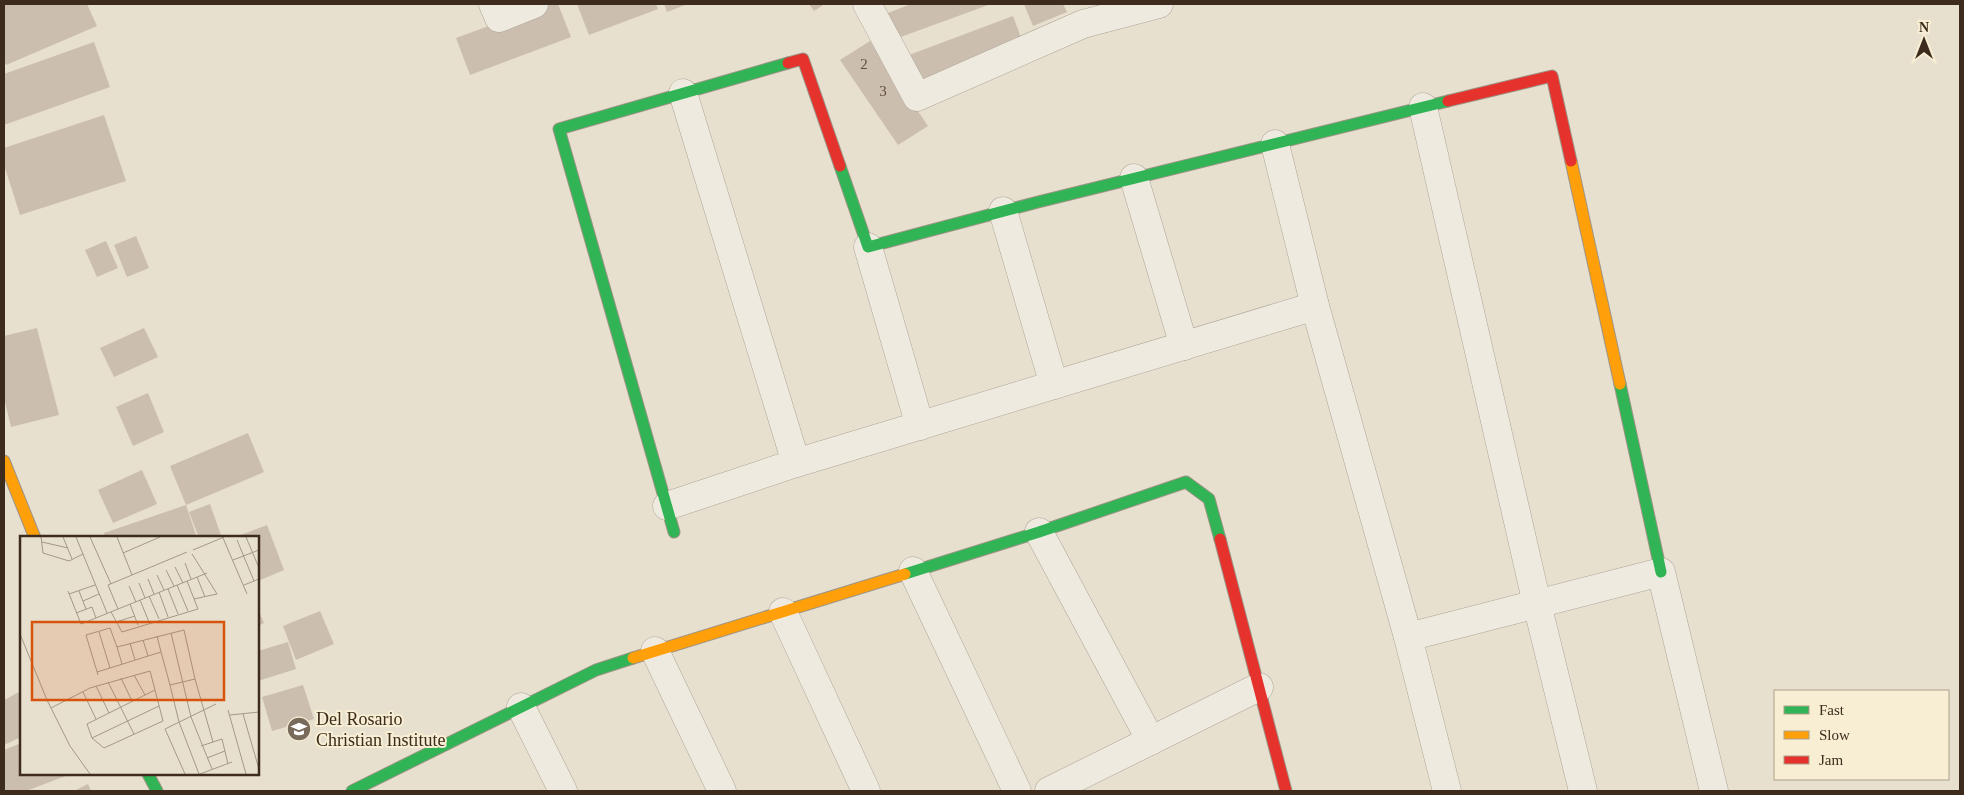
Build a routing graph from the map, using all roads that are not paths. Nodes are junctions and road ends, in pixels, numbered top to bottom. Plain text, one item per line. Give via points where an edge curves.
1 (534, 4) edge
2 (867, 4) edge
3 (1159, 4) edge
4 (496, 11) edge
5 (1079, 14) edge
6 (683, 93) junction
7 (1423, 107) junction
8 (1275, 144) junction
9 (1134, 178) junction
10 (1003, 211) junction
11 (868, 246) junction
12 (1315, 306) junction
13 (1184, 346) junction
14 (1054, 385) junction
15 (920, 426) junction
16 (4, 461) edge
17 (796, 463) junction
18 (670, 519) joint
19 (1039, 532) junction
20 (34, 536) edge
21 (913, 571) junction
22 (1661, 572) junction
23 (1537, 604) junction
24 (782, 612) junction
25 (1408, 638) junction
26 (655, 652) junction
27 (1259, 687) junction
28 (521, 707) junction
29 (1151, 741) junction
30 (148, 775) edge
31 (156, 791) edge
32 (352, 791) edge
33 (563, 791) edge
34 (722, 791) edge
35 (866, 791) edge
36 (1017, 791) edge
37 (1049, 791) edge
38 (1286, 791) edge
39 (1448, 791) edge
40 (1583, 791) edge
41 (1714, 791) edge

1 - 4 street
2 - 5 street via 917,97
3 - 5 street
6 - 11 street via 804,59
6 - 17 street
6 - 18 street via 559,129
7 - 8 street
7 - 22 street via 1552,76
7 - 23 street
8 - 9 street
8 - 12 street
9 - 10 street
9 - 13 street
10 - 11 street
10 - 14 street
11 - 15 street
12 - 13 street
12 - 25 street
13 - 14 street
14 - 15 street
15 - 17 street
16 - 20 street
17 - 18 street
19 - 21 street
19 - 27 street via 1186,482 1209,499
19 - 29 street
21 - 24 street
21 - 36 street
22 - 23 street
22 - 41 street
23 - 25 street
23 - 40 street
24 - 26 street
24 - 35 street
25 - 39 street
26 - 28 street via 596,670
26 - 34 street
27 - 29 street
27 - 38 street
28 - 32 street
28 - 33 street
29 - 37 street
30 - 31 street

